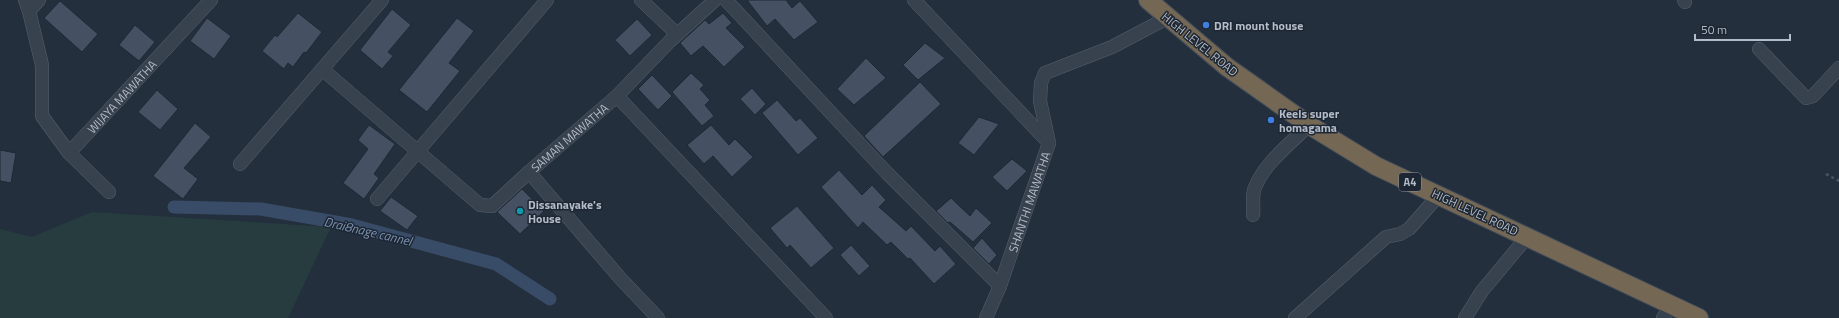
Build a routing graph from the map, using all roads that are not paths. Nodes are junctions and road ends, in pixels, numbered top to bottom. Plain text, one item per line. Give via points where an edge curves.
1 (38, 0) edge
2 (211, 0) edge
3 (382, 0) edge
4 (547, 0) edge
5 (641, 0) edge
6 (715, 0) edge
7 (726, 0) edge
8 (914, 0) edge
9 (1148, 0) edge
10 (27, 6) edge
11 (1167, 18) junction
12 (677, 34) junction
13 (1759, 49) dead end
14 (1839, 68) edge
15 (322, 69) junction
16 (617, 96) junction
17 (1309, 125) junction
18 (1049, 143) junction
19 (418, 151) junction
20 (69, 153) junction
21 (240, 164) dead end
22 (529, 172) junction
23 (109, 192) dead end
24 (1439, 195) junction
25 (377, 199) dead end
26 (1254, 215) dead end
27 (1527, 237) junction
28 (1000, 286) junction
29 (1667, 311) edge
30 (658, 318) edge
31 (826, 318) edge
32 (986, 318) edge
33 (1295, 318) edge
34 (1465, 318) edge
35 (1699, 318) edge

1 - 10 street
2 - 20 street, WIJAYA MAWATHA
3 - 15 street
4 - 19 street
5 - 12 street
6 - 12 street, SAMAN MAWATHA
7 - 28 street via 887,173
8 - 18 street
9 - 11 highway, HIGH LEVEL ROAD / A4
10 - 20 street via 42,65 42,116
11 - 17 highway, HIGH LEVEL ROAD / A4 via 1227,67
11 - 18 street, SHANTHI MAWATHA via 1112,47 1046,73 1041,83 1040,101
12 - 16 street, SAMAN MAWATHA
13 - 14 street via 1806,98 1813,96
15 - 19 street
15 - 21 street
16 - 22 street, SAMAN MAWATHA
16 - 31 street
17 - 24 highway, HIGH LEVEL ROAD / A4 via 1376,166
17 - 26 street via 1263,173 1254,191
18 - 28 street, SHANTHI MAWATHA
19 - 22 street via 480,205 492,206
19 - 25 street
20 - 23 street
22 - 30 street, SAMAN MAWATHA
24 - 27 highway, HIGH LEVEL ROAD / A4
24 - 33 street via 1409,229 1386,237
27 - 29 highway, HIGH LEVEL ROAD / A4
27 - 34 street via 1482,291
28 - 32 street, SHANTHI MAWATHA
29 - 35 highway, HIGH LEVEL ROAD / A4

